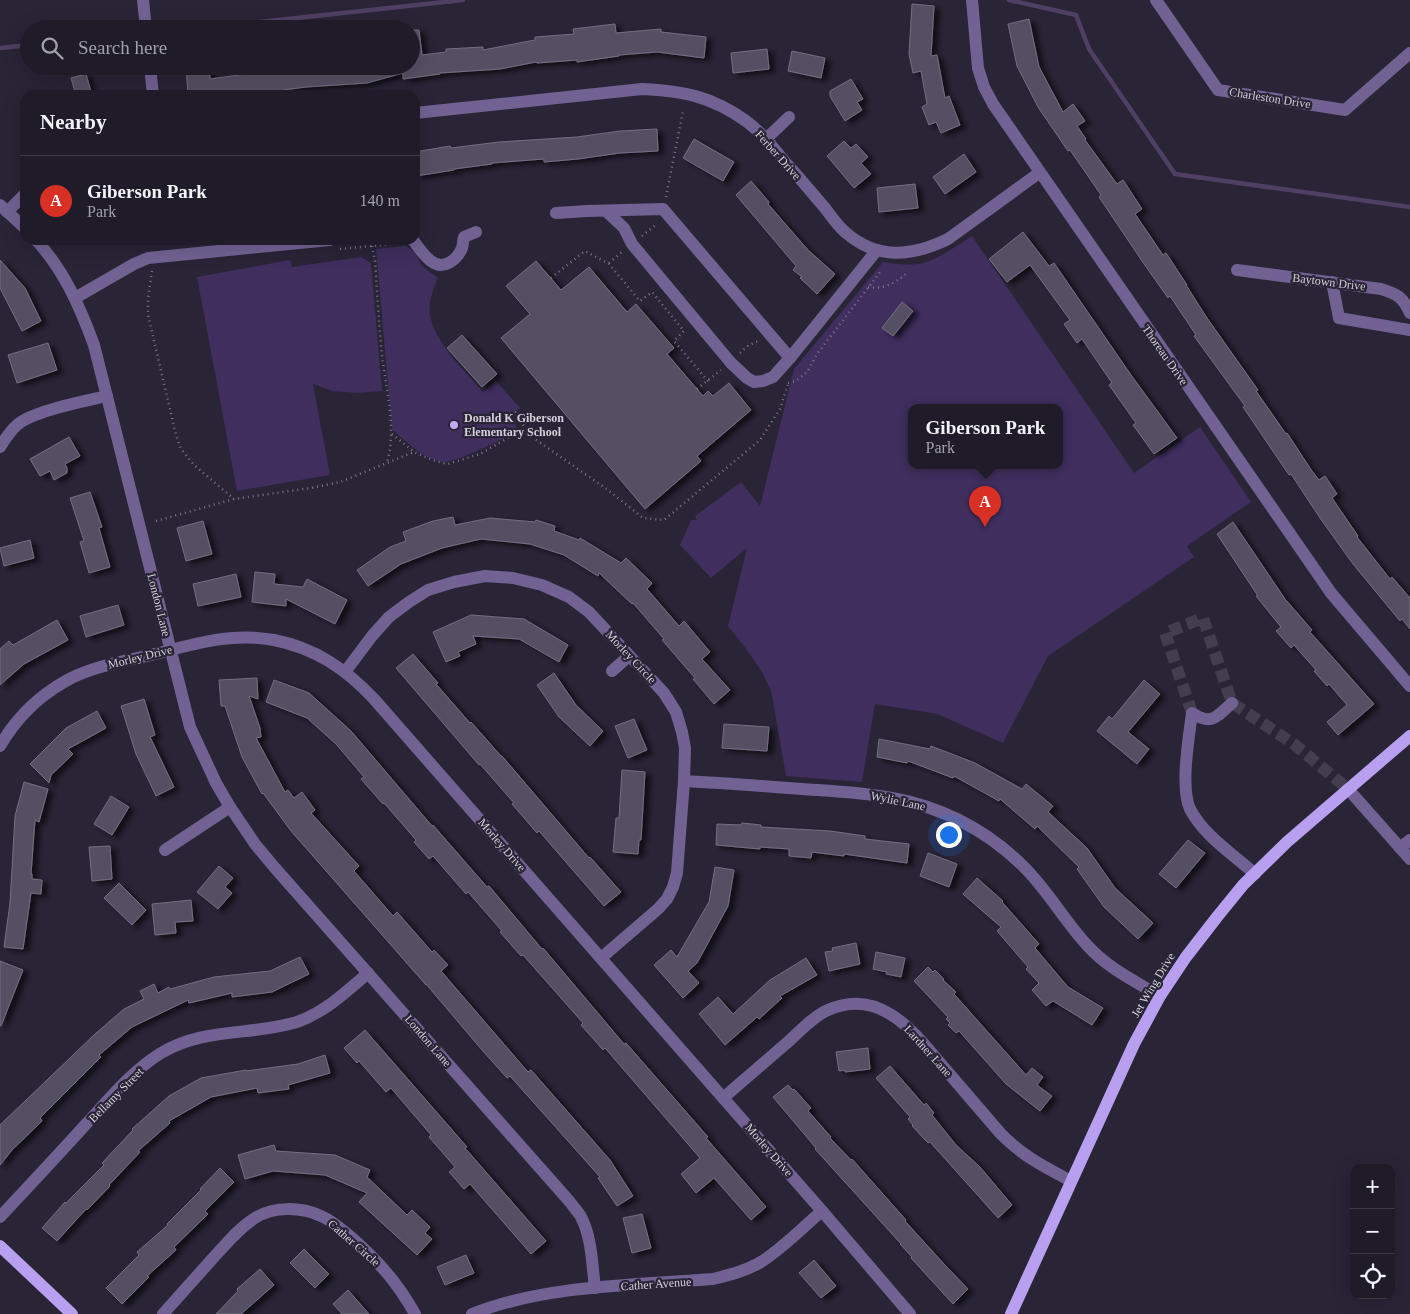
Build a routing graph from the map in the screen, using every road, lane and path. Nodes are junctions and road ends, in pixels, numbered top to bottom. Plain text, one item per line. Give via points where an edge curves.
1 (143, 0) edge
2 (972, 0) edge
3 (1156, 0) edge
4 (145, 20) edge
5 (1410, 53) edge
6 (151, 75) edge
7 (152, 90) edge
8 (420, 112) edge
9 (790, 117) dead end
10 (766, 139) junction
11 (1039, 173) junction
12 (20, 198) edge
13 (4, 209) edge
14 (606, 211) junction
15 (556, 213) dead end
16 (20, 223) edge
17 (476, 232) dead end
18 (40, 245) edge
19 (279, 245) edge
20 (417, 245) edge
21 (372, 246) dead end
22 (877, 250) junction
23 (152, 269) dead end
24 (1237, 270) dead end
25 (881, 271) dead end
26 (908, 272) dead end
27 (551, 278) dead end
28 (1332, 282) junction
29 (868, 287) junction
30 (75, 298) junction
31 (1410, 313) edge
32 (1410, 330) edge
33 (790, 358) junction
34 (790, 378) dead end
35 (708, 381) dead end
36 (788, 383) junction
37 (107, 396) junction
38 (515, 412) dead end
39 (525, 428) junction
40 (392, 434) junction
41 (0, 447) edge
42 (414, 452) junction
43 (387, 462) junction
44 (234, 499) junction
45 (156, 521) dead end
46 (170, 650) junction
47 (629, 656) junction
48 (612, 671) dead end
49 (345, 672) junction
50 (1410, 686) edge
51 (1232, 704) dead end
52 (1410, 736) edge
53 (0, 746) edge
54 (684, 781) junction
55 (1348, 789) junction
56 (230, 807) junction
57 (1405, 844) edge
58 (164, 850) dead end
59 (1410, 860) edge
60 (1255, 874) junction
61 (601, 958) junction
62 (368, 973) junction
63 (1160, 996) junction
64 (723, 1098) junction
65 (1071, 1181) junction
66 (822, 1211) junction
67 (0, 1218) edge
68 (0, 1246) edge
69 (595, 1288) junction
70 (72, 1314) edge
71 (163, 1314) edge
72 (415, 1314) edge
73 (472, 1314) edge
74 (910, 1314) edge
75 (1011, 1314) edge

1 - 4 street
2 - 11 street, Thoreau Drive via 978,68 984,87
3 - 5 street, Charleston Drive via 1218,90 1345,110
6 - 7 street
8 - 10 street, Ferber Drive via 668,90 709,100 747,122
9 - 10 street
10 - 22 street, Ferber Drive via 844,231
11 - 22 street, Ferber Drive via 931,247 895,253
11 - 50 street, Thoreau Drive via 1331,593
12 - 13 street
13 - 16 street
14 - 15 street
14 - 33 street via 663,209
14 - 33 street via 624,228 632,244 747,378 754,382 773,377
17 - 20 street via 464,237 454,261 443,265 430,261
18 - 30 street, London Lane
19 - 30 street via 148,258
21 - 40 path
22 - 33 street
23 - 44 path via 148,315 176,435 181,449 194,466
24 - 28 street, Baytown Drive
25 - 29 path
26 - 29 path via 898,282 876,289
27 - 35 path via 585,251 609,264 640,301 652,292 684,332 674,341
28 - 31 street, Baytown Drive via 1396,293
28 - 32 street via 1339,318
29 - 36 path via 807,372
30 - 37 street, London Lane via 94,345
34 - 36 path
36 - 39 path via 780,409 760,440 664,520 643,518 535,439
37 - 41 street via 28,417 18,424
37 - 46 street, London Lane
38 - 39 path
39 - 42 path via 480,454 448,464
40 - 42 path
40 - 43 path
42 - 43 path
43 - 44 path via 340,482
44 - 45 path
46 - 49 street, Morley Drive via 206,640 253,637 299,646
46 - 53 street, Morley Drive via 106,665 64,682 28,710
46 - 56 street, London Lane via 190,727
47 - 48 street
47 - 49 street, Morley Circle via 589,612 569,597 542,585 485,576 428,590 409,602 389,617
47 - 54 street, Morley Circle via 676,712 685,748
49 - 61 street, Morley Drive via 374,699
51 - 60 street via 1214,719 1202,719 1192,713 1186,786 1189,807 1198,822
52 - 55 main road, Jet Wing Drive
54 - 61 street, Morley Circle via 677,873 670,893 658,909
54 - 63 street, Wylie Lane via 857,793 923,805 950,816 977,830 1022,864 1086,945 1118,972
55 - 57 street
55 - 60 main road, Jet Wing Drive
56 - 58 street
56 - 62 street, London Lane via 255,844
57 - 59 street
60 - 63 main road, Jet Wing Drive via 1216,917
61 - 64 street, Morley Drive
62 - 67 street, Bellamy Street via 336,1001 298,1021 201,1037 162,1053 126,1081
62 - 69 street, London Lane via 570,1202 586,1229
63 - 65 main road, Jet Wing Drive via 1134,1044
64 - 65 street, Lardner Lane via 828,1010 848,1004 869,1004 886,1010 918,1037 1015,1148
64 - 66 street, Morley Drive
65 - 75 main road, Jet Wing Drive
66 - 69 street, Cather Avenue via 777,1250 745,1270 713,1279
66 - 74 street, Morley Drive
68 - 70 main road
69 - 73 street, Cather Avenue via 509,1301
71 - 72 street, Cather Circle via 241,1228 274,1210 290,1209 322,1216 337,1225 389,1275

